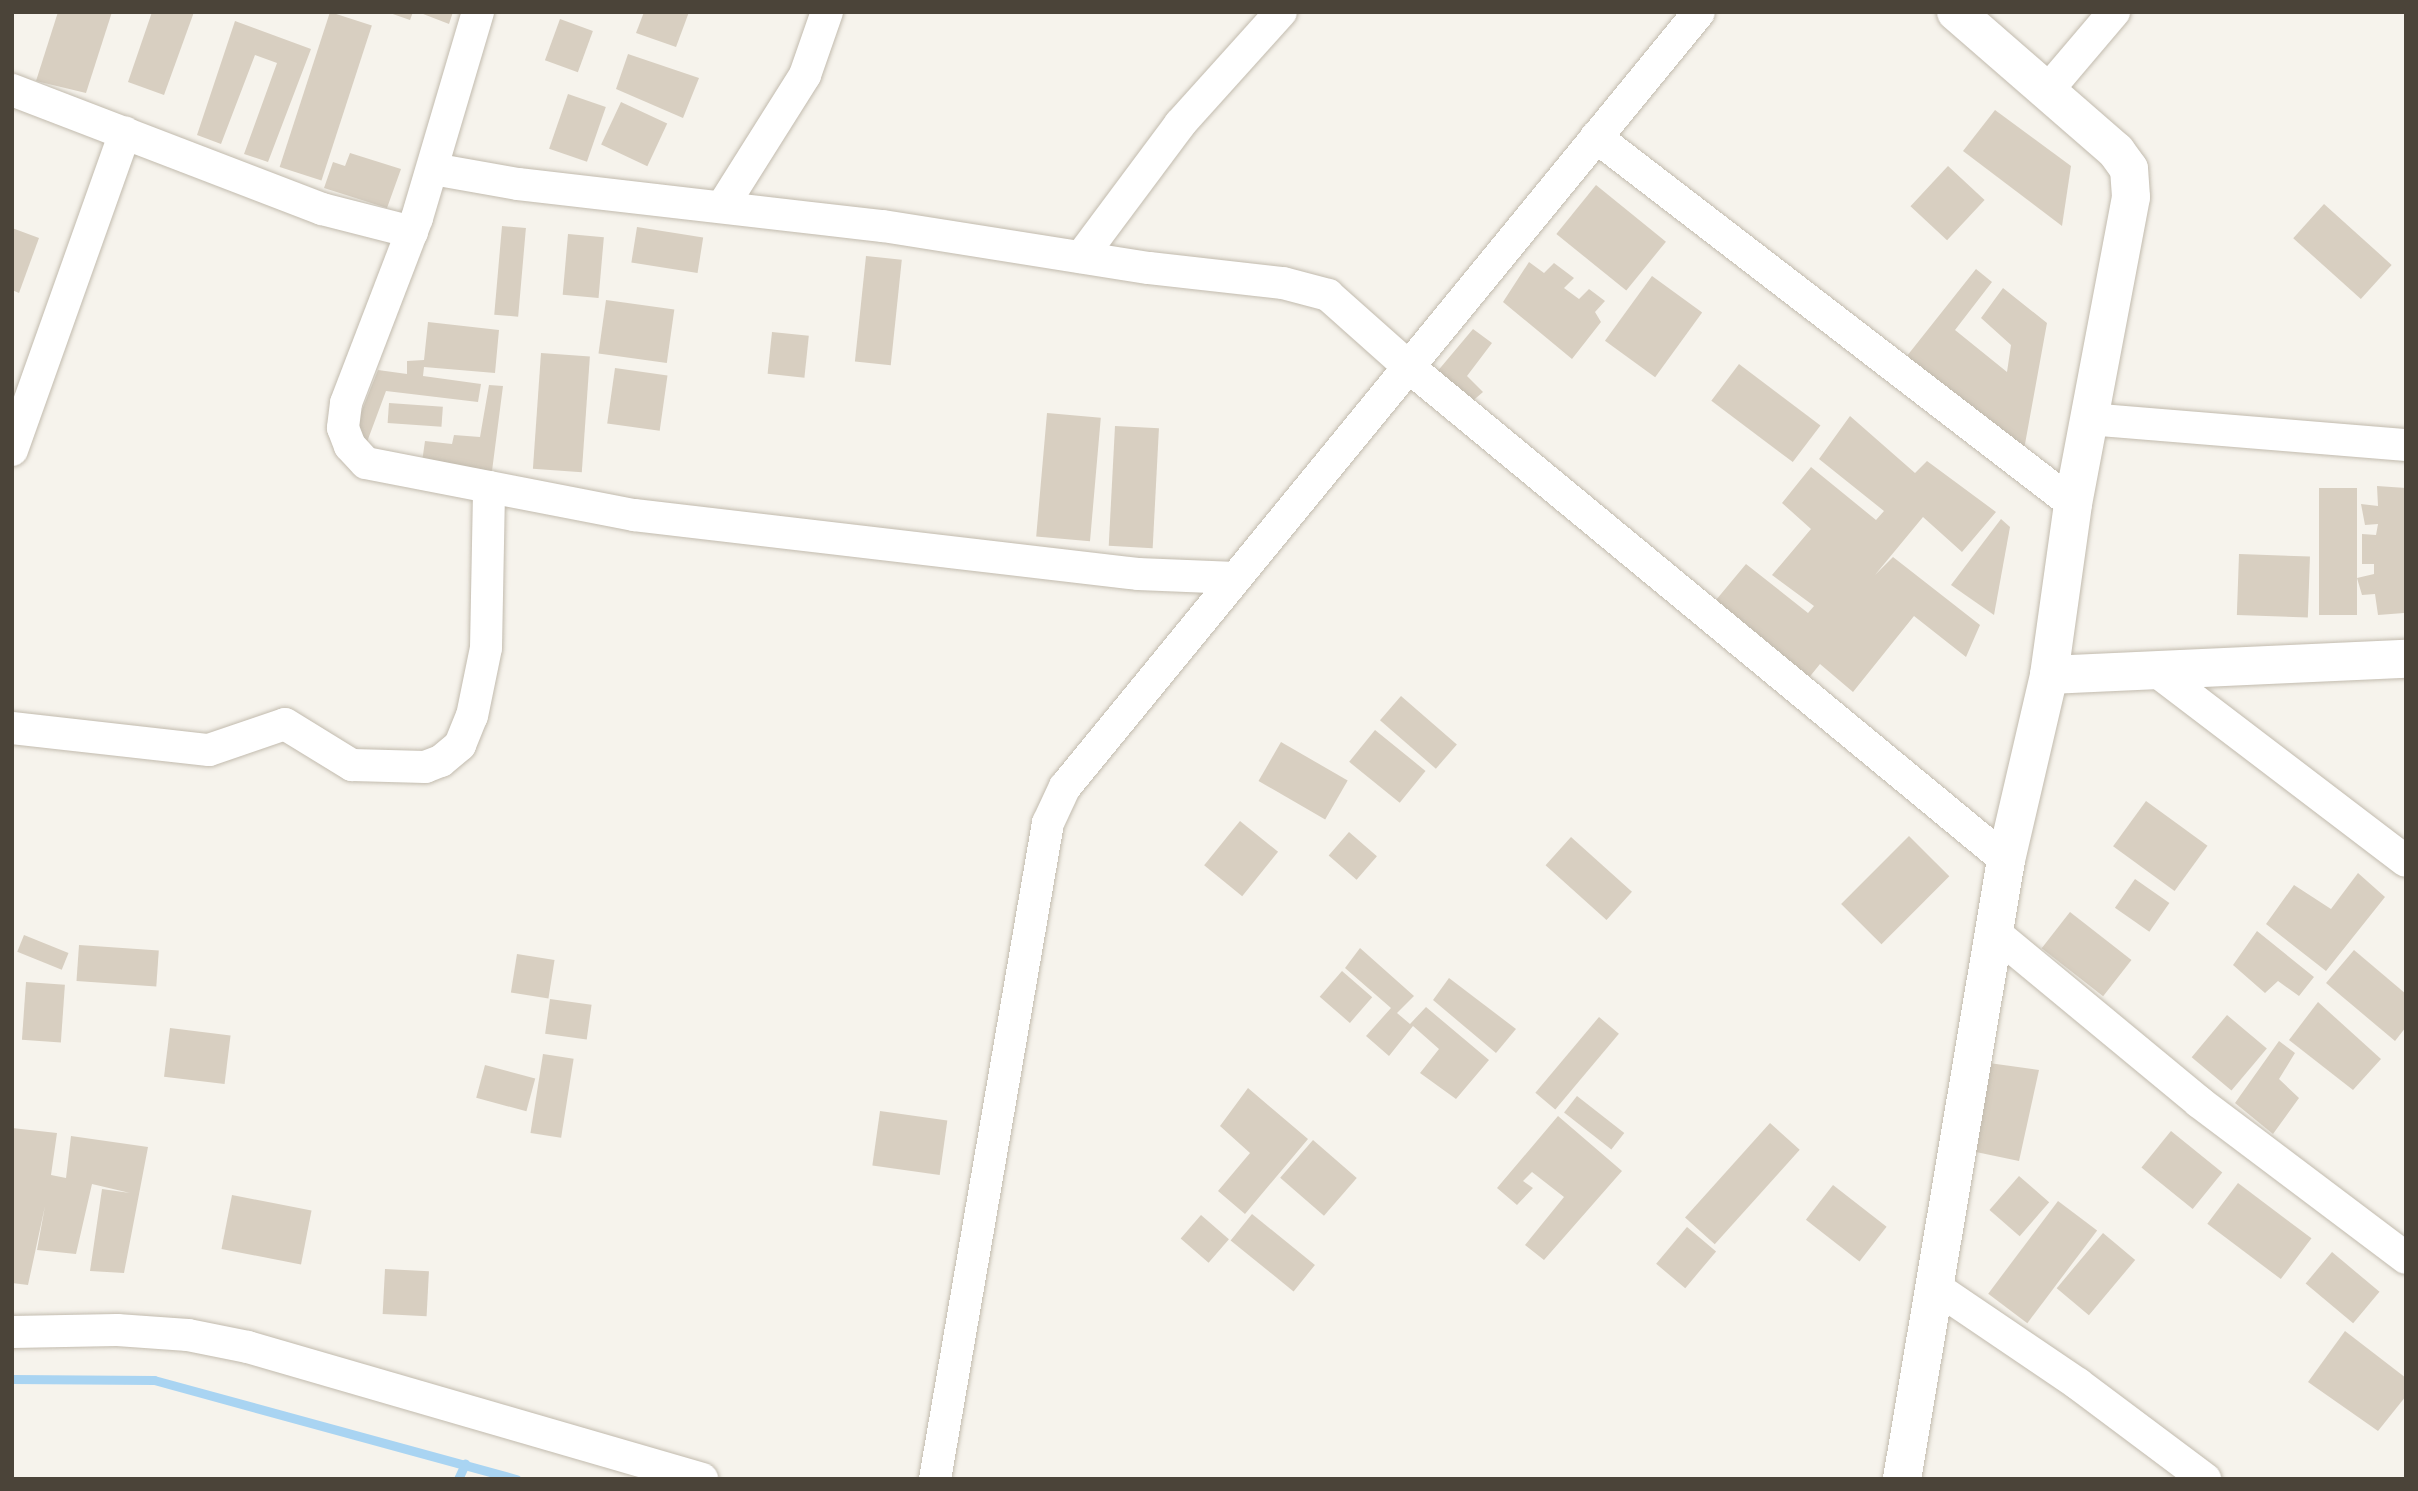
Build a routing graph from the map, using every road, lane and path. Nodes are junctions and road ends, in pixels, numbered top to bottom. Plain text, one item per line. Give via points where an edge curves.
1 (478, 12) edge
2 (827, 12) edge
3 (1280, 12) edge
4 (1699, 12) edge
5 (1956, 12) edge
6 (2115, 12) edge
7 (12, 90) edge
8 (2047, 91) junction
9 (125, 132) junction
10 (1596, 137) junction
11 (433, 169) junction
12 (722, 207) junction
13 (412, 232) junction
14 (1081, 257) junction
15 (1410, 368) junction
16 (2089, 419) junction
17 (2406, 445) edge
18 (12, 450) edge
19 (489, 487) junction
20 (2073, 505) junction
21 (1236, 578) junction
22 (2406, 659) edge
23 (2159, 673) junction
24 (2049, 675) junction
25 (12, 728) edge
26 (2006, 860) junction
27 (2406, 861) edge
28 (1995, 933) junction
29 (2406, 1258) edge
30 (1935, 1287) junction
31 (12, 1332) edge
32 (702, 1479) edge
33 (935, 1479) edge
34 (1902, 1479) edge
35 (2205, 1479) edge

1 - 11 street
2 - 12 street via 805,75
3 - 14 street via 1180,124
4 - 10 street
5 - 8 street
6 - 8 street
7 - 9 street
8 - 16 street via 2116,151 2129,169 2130,197
9 - 13 street via 322,209
9 - 18 street
10 - 15 street
10 - 20 street
11 - 12 street via 518,184
11 - 13 street
12 - 14 street
13 - 19 street via 346,403 343,428 350,446 366,463
14 - 15 street via 1307,287 1352,312
15 - 21 street
15 - 26 street
16 - 17 street
16 - 20 street
19 - 21 street via 634,515 1138,574
19 - 25 street via 486,648 472,716 460,745 441,761 425,767 352,765 285,723 209,750
20 - 24 street
21 - 33 street via 1065,787 1048,823
22 - 23 street
23 - 24 street
23 - 27 street
24 - 26 street
26 - 28 street
28 - 29 street via 2199,1102
28 - 30 street
30 - 34 street
30 - 35 street via 2078,1384
31 - 32 street via 117,1329 188,1335 248,1347

